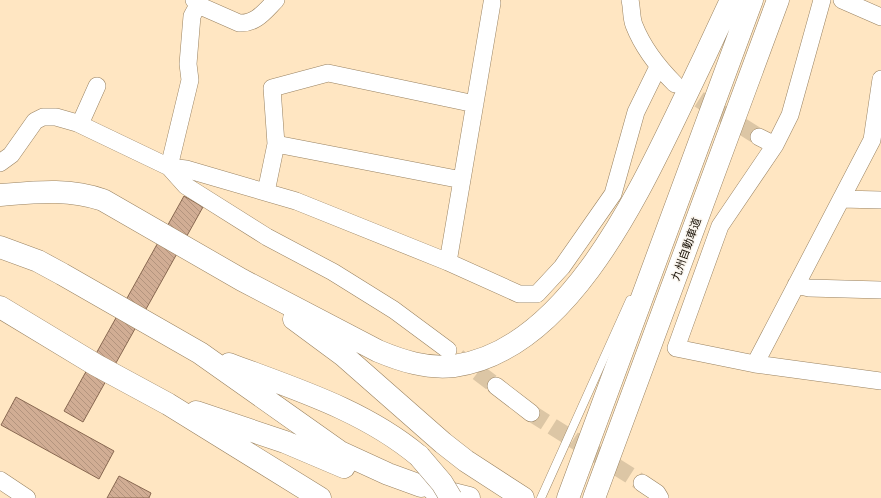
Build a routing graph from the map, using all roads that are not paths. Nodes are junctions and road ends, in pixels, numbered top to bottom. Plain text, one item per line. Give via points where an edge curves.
1 (276, 0) edge
2 (630, 0) edge
3 (731, 0) edge
4 (752, 0) edge
5 (778, 0) edge
6 (822, 0) edge
7 (842, 0) edge
8 (196, 2) edge
9 (492, 3) dead end
10 (881, 17) edge
11 (658, 67) junction
12 (881, 79) edge
13 (675, 84) tunnel mouth
14 (97, 86) dead end
15 (475, 104) junction
16 (879, 110) edge
17 (80, 124) junction
18 (759, 137) tunnel mouth
19 (276, 144) junction
20 (775, 145) junction
21 (0, 163) edge
22 (169, 167) junction
23 (462, 180) junction
24 (685, 180) junction
25 (266, 192) junction
26 (0, 195) edge
27 (841, 199) junction
28 (881, 200) edge
29 (695, 225) junction
30 (0, 247) edge
31 (448, 262) junction
32 (242, 280) junction
33 (639, 280) dead end
34 (796, 285) junction
35 (881, 290) edge
36 (633, 294) dead end
37 (0, 307) edge
38 (448, 350) tunnel mouth
39 (200, 353) junction
40 (755, 364) junction
41 (881, 381) edge
42 (496, 386) tunnel mouth
43 (168, 404) junction
44 (531, 413) tunnel mouth
45 (0, 480) edge
46 (642, 483) tunnel mouth
47 (421, 486) junction
48 (570, 493) edge
49 (28, 498) edge
50 (320, 498) edge
51 (451, 498) edge
52 (469, 498) edge
53 (523, 498) edge
54 (541, 498) edge
55 (594, 498) edge
56 (610, 498) edge
57 (660, 498) edge

1 - 8 street via 258,18 244,24 239,24
2 - 11 street via 633,24
3 - 32 highway via 663,143 606,245 588,272 553,310 504,349 488,357 453,366 435,367 398,360
4 - 24 highway
5 - 29 highway, 九州自動車道
6 - 20 street via 790,115
7 - 10 street
8 - 22 street via 192,16 188,64 190,80
9 - 15 street
11 - 13 street
11 - 31 street via 636,112 613,194 562,267 537,294 519,294
12 - 16 street
14 - 17 street
15 - 19 street via 328,74 272,88
15 - 23 street
16 - 27 street via 872,140
17 - 21 street via 56,117 43,117 36,121 11,155
17 - 22 street
18 - 20 street
19 - 23 street
19 - 25 street
20 - 40 street via 720,226 676,348
22 - 25 street via 186,169
22 - 38 street via 186,186 267,237 339,276 394,310
23 - 31 street
24 - 33 lane
24 - 48 highway
25 - 31 street via 296,201
26 - 32 highway via 68,191 86,194 103,200
27 - 28 street
27 - 34 street
29 - 55 highway, 九州自動車道
29 - 56 highway
30 - 39 highway via 62,274
32 - 53 highway via 344,356 466,461
34 - 35 street via 809,288
34 - 40 street
36 - 54 lane
37 - 43 highway via 96,365
39 - 47 highway via 340,452
39 - 51 highway, bridge via 338,407 388,433 419,456
40 - 41 street
42 - 44 street
43 - 47 highway via 255,431 360,473
43 - 50 highway
45 - 49 street
46 - 57 street
47 - 52 highway

